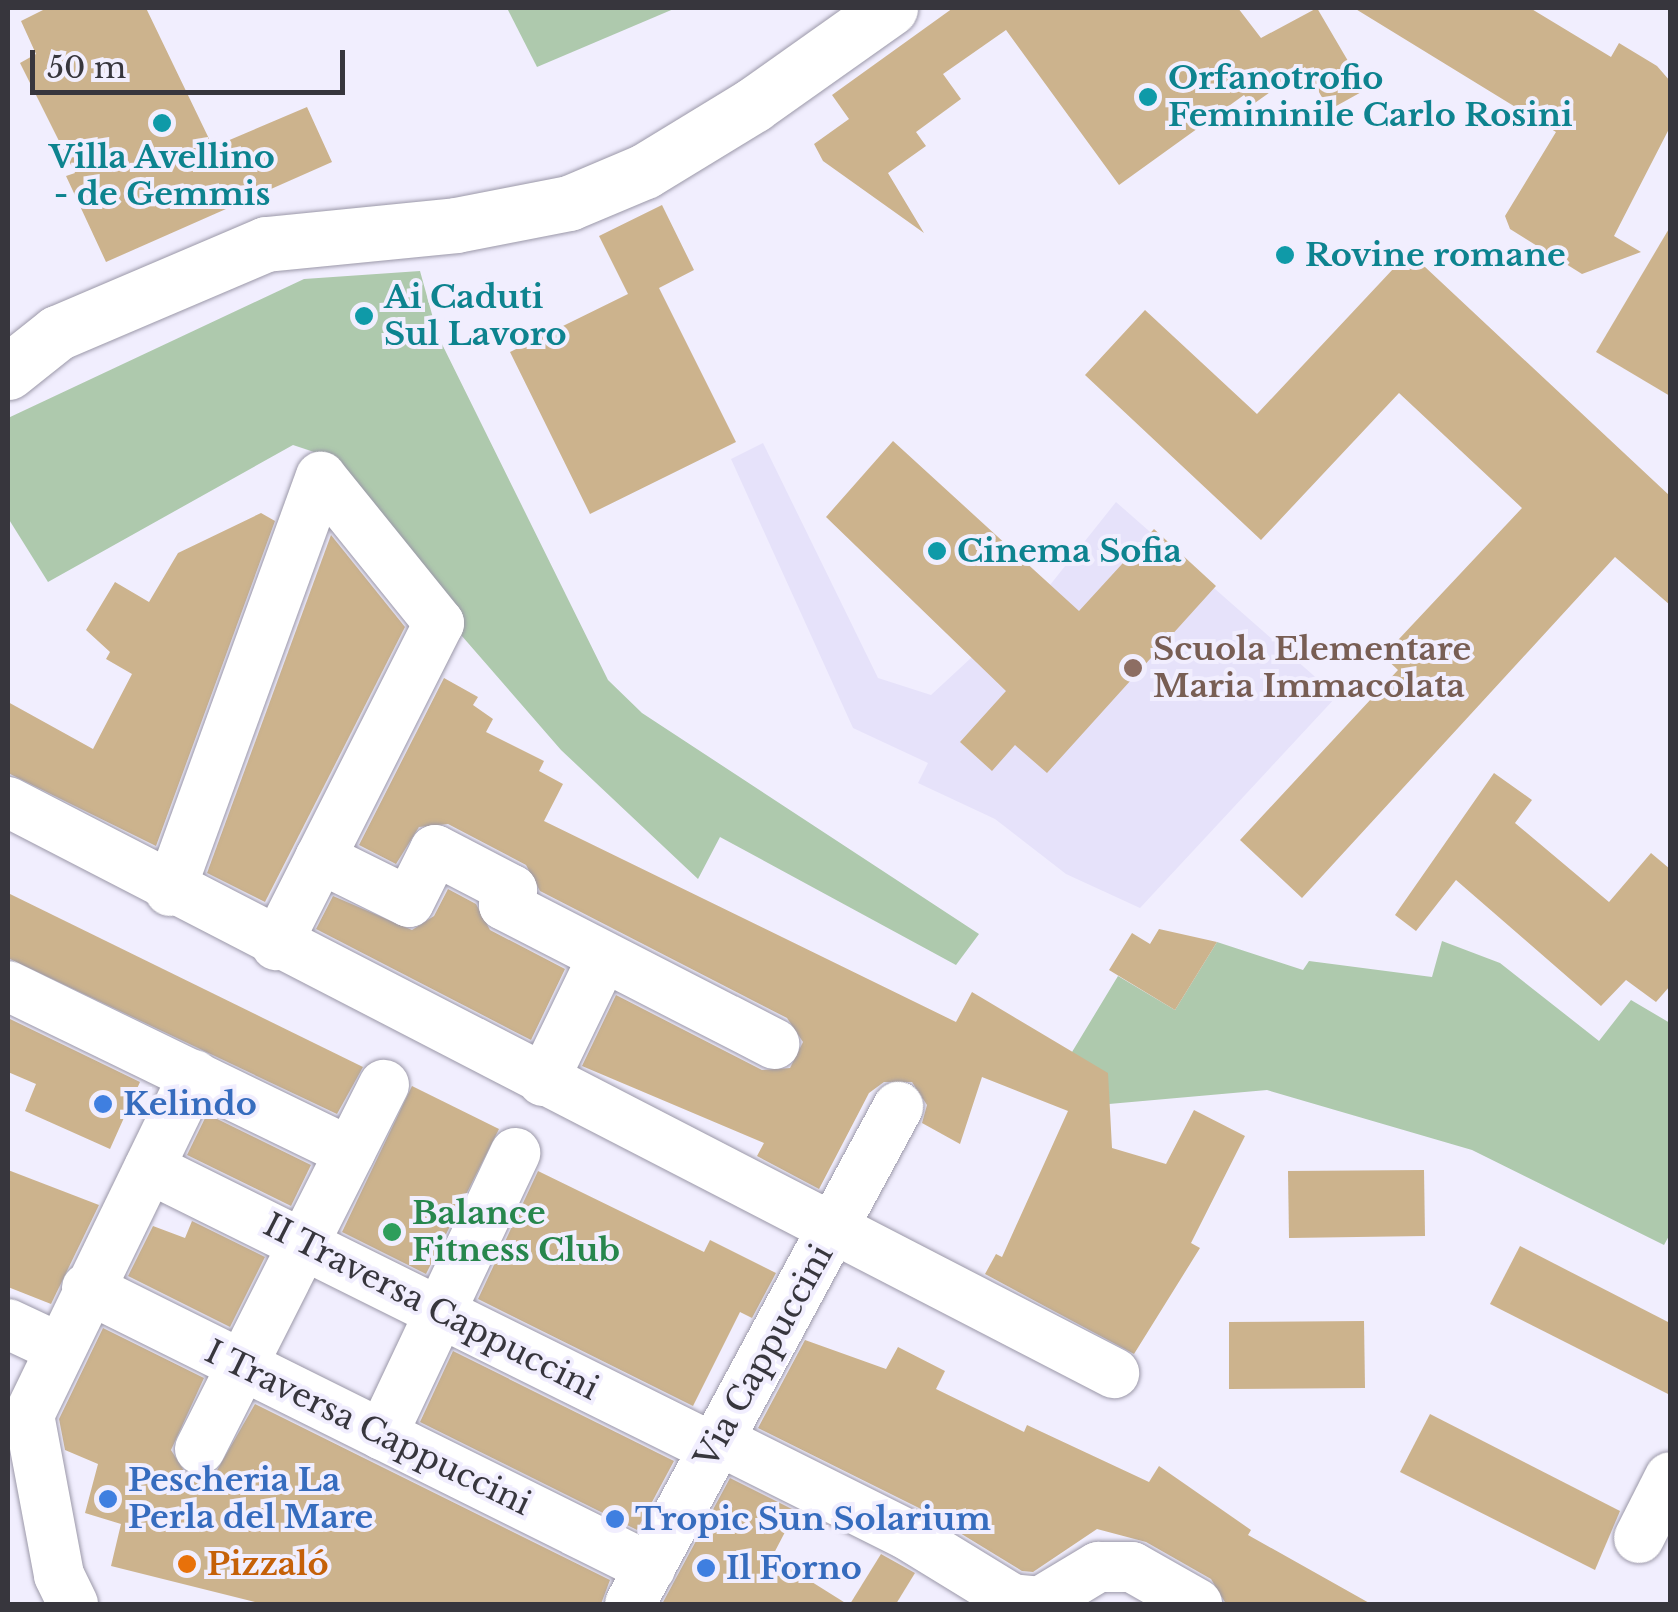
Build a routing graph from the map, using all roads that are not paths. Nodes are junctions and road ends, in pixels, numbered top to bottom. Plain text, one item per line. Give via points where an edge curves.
1 (890, 8) edge
2 (8, 372) edge
3 (8, 802) edge
4 (320, 858) junction
5 (170, 891) junction
6 (276, 946) junction
7 (603, 957) junction
8 (8, 986) edge
9 (774, 1044) dead end
10 (194, 1075) junction
11 (543, 1080) junction
12 (384, 1084) dead end
13 (898, 1107) dead end
14 (350, 1152) junction
15 (515, 1153) dead end
16 (148, 1168) junction
17 (834, 1227) junction
18 (306, 1243) junction
19 (88, 1288) junction
20 (442, 1311) junction
21 (8, 1324) edge
22 (59, 1348) junction
23 (244, 1366) junction
24 (1114, 1373) dead end
25 (382, 1435) junction
26 (716, 1444) junction
27 (200, 1450) dead end
28 (1670, 1477) edge
29 (1639, 1538) dead end
30 (640, 1586) edge
31 (73, 1604) edge
32 (1197, 1604) edge

1 - 2 street via 645,171 569,203 456,225 266,244 57,333
3 - 5 street
4 - 5 street via 438,624 321,477
4 - 6 street
4 - 7 street via 408,902 435,850 512,890 504,906
5 - 6 street
6 - 11 street
7 - 9 street
7 - 11 street
8 - 10 street
10 - 14 street
10 - 16 street
11 - 17 street
12 - 14 street
13 - 17 street, Via Cappuccini
14 - 18 street
15 - 20 street
16 - 18 street, II Traversa Cappuccini
16 - 19 street
17 - 24 street
17 - 26 street, Via Cappuccini
18 - 20 street, II Traversa Cappuccini
18 - 23 street
19 - 22 street
19 - 23 street, I Traversa Cappuccini
20 - 25 street
20 - 26 street, II Traversa Cappuccini
21 - 22 street
22 - 31 street via 29,1415 59,1574
23 - 25 street, I Traversa Cappuccini
23 - 27 street
25 - 30 street, I Traversa Cappuccini
26 - 30 street, Via Cappuccini
26 - 32 street, II Traversa Cappuccini via 906,1534 1012,1599 1040,1602 1098,1567 1132,1568
28 - 29 street

